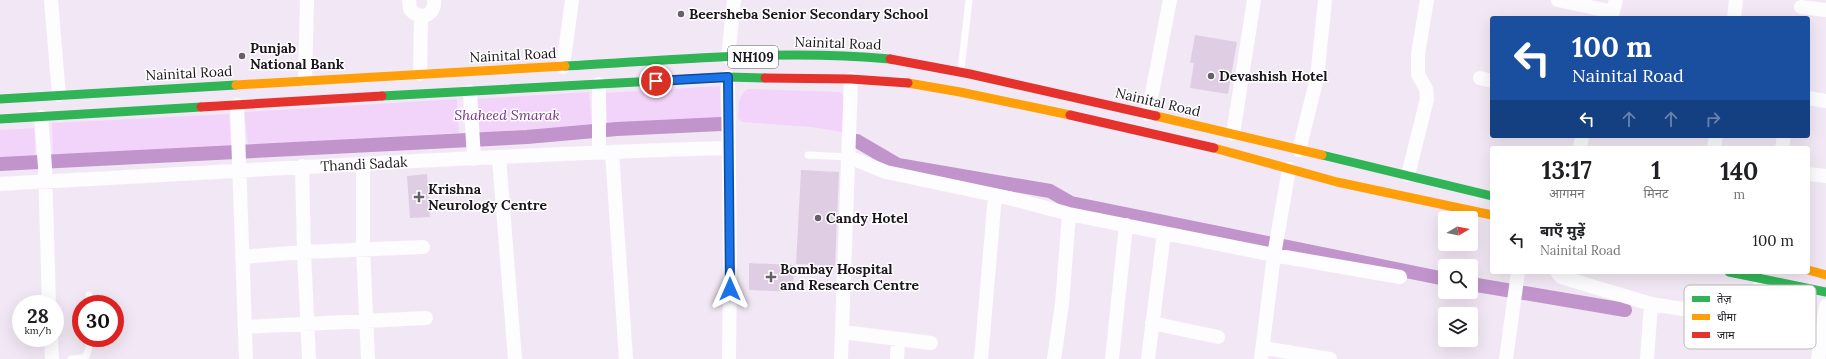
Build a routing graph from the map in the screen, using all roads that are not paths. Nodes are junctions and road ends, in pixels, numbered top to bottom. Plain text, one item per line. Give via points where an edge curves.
1 (51, 0) edge
2 (307, 0) edge
3 (409, 0) edge
4 (434, 0) edge
5 (572, 0) edge
6 (734, 0) edge
7 (969, 0) edge
8 (1170, 0) edge
9 (1254, 0) edge
10 (1325, 0) edge
11 (1427, 0) edge
12 (1558, 0) edge
13 (1736, 0) edge
14 (1801, 8) edge
15 (1614, 10) edge
16 (1826, 10) edge
17 (1734, 16) edge
18 (421, 17) junction
19 (563, 67) junction
20 (728, 67) junction
21 (851, 67) junction
22 (961, 72) junction
23 (420, 74) junction
24 (305, 80) junction
25 (599, 84) junction
26 (561, 86) junction
27 (470, 92) junction
28 (1810, 98) edge
29 (0, 99) edge
30 (1826, 101) edge
31 (60, 105) junction
32 (237, 105) junction
33 (41, 107) junction
34 (19, 108) junction
35 (1148, 114) junction
36 (0, 119) edge
37 (1233, 134) junction
38 (474, 146) junction
39 (728, 148) junction
40 (1299, 150) junction
41 (605, 152) junction
42 (808, 155) dead end
43 (239, 157) junction
44 (849, 157) junction
45 (498, 158) junction
46 (363, 164) junction
47 (302, 166) junction
48 (1289, 169) junction
49 (1810, 174) edge
50 (1826, 176) edge
51 (45, 182) junction
52 (0, 184) edge
53 (1405, 186) junction
54 (995, 195) junction
55 (1490, 196) edge
56 (1069, 214) junction
57 (1490, 214) edge
58 (1126, 226) junction
59 (1164, 233) junction
60 (423, 248) dead end
61 (363, 249) junction
62 (1275, 249) junction
63 (304, 252) junction
64 (242, 257) junction
65 (1810, 271) edge
66 (1559, 274) edge
67 (1746, 274) edge
68 (1808, 274) edge
69 (1826, 275) edge
70 (1762, 276) edge
71 (1400, 277) dead end
72 (1518, 278) edge
73 (1795, 285) edge
74 (1807, 285) edge
75 (1816, 290) edge
76 (1826, 292) edge
77 (49, 295) edge
78 (1651, 304) junction
79 (1684, 309) edge
80 (1825, 311) edge
81 (426, 318) dead end
82 (366, 322) junction
83 (1152, 323) junction
84 (307, 324) junction
85 (245, 327) junction
86 (843, 332) junction
87 (1218, 337) dead end
88 (898, 339) junction
89 (931, 343) dead end
90 (51, 347) edge
91 (89, 347) edge
92 (1262, 353) edge
93 (52, 359) edge
94 (71, 359) edge
95 (246, 359) edge
96 (308, 359) edge
97 (368, 359) edge
98 (515, 359) edge
99 (626, 359) edge
100 (729, 359) edge
101 (841, 359) edge
102 (897, 359) edge
103 (981, 359) edge
104 (1054, 359) edge
105 (1112, 359) edge
106 (1148, 359) edge
107 (1330, 359) edge
108 (1506, 359) edge
109 (1647, 359) edge
110 (1818, 359) edge

1 - 31 street
2 - 24 street
3 - 18 street via 410,9
4 - 18 street via 432,12
5 - 19 street
6 - 20 street
7 - 22 lane
8 - 35 street
9 - 37 street
10 - 40 street via 1317,78
11 - 53 street via 1418,54 1418,74 1426,89 1426,99
12 - 15 street
13 - 17 street
14 - 16 street
18 - 23 street
19 - 20 highway, Nainital Road / NH109
19 - 23 highway, Nainital Road / NH109
19 - 26 highway
20 - 21 highway, Nainital Road / NH109
20 - 21 highway, Nainital Road / NH109
20 - 25 highway, Nainital Road / NH109
20 - 39 street
21 - 22 highway, Nainital Road / NH109 via 892,59
21 - 44 street
21 - 48 highway, Nainital Road / NH109 via 902,82 1144,131
22 - 35 highway, Nainital Road / NH109
23 - 24 highway, Nainital Road / NH109
24 - 31 highway, Nainital Road / NH109
25 - 26 highway, Nainital Road / NH109
25 - 41 street via 599,131
26 - 27 highway, Nainital Road / NH109
27 - 32 highway, Nainital Road / NH109
27 - 38 street
28 - 30 street
29 - 34 highway, Nainital Road / NH109
31 - 32 highway, Nainital Road / NH109
31 - 33 highway, Nainital Road / NH109
31 - 33 highway, Nainital Road / NH109
32 - 43 street
33 - 34 highway, Nainital Road / NH109
33 - 34 highway, Nainital Road / NH109
33 - 51 street
34 - 36 highway, Nainital Road / NH109
35 - 37 highway, Nainital Road / NH109
37 - 40 highway, Nainital Road / NH109
38 - 45 street, Thandi Sadak
38 - 46 street, Thandi Sadak
39 - 41 street, Thandi Sadak
39 - 100 street
40 - 53 highway, Nainital Road / NH109
41 - 45 street, Thandi Sadak
41 - 99 street
42 - 44 lane
43 - 47 street, Thandi Sadak
43 - 51 street, Thandi Sadak
43 - 64 street
44 - 54 street via 886,172
44 - 86 street
45 - 98 street
46 - 47 street, Thandi Sadak
46 - 61 street
47 - 63 street
48 - 53 highway, Nainital Road / NH109 via 1337,182
48 - 62 street
49 - 50 street
51 - 52 street, Thandi Sadak
51 - 77 street
53 - 55 highway, Nainital Road / NH109
53 - 57 highway, Nainital Road / NH109
54 - 56 street
54 - 103 street
56 - 58 street
56 - 104 street via 1062,304
58 - 59 street
58 - 105 street
59 - 62 street
59 - 83 street
60 - 61 street
61 - 63 street
61 - 82 street
62 - 71 street
62 - 92 street
63 - 64 street
63 - 84 street
64 - 85 street
65 - 69 highway
66 - 78 street via 1561,277
67 - 70 highway
68 - 74 highway
70 - 73 highway
72 - 108 street
75 - 76 highway
78 - 79 street
78 - 109 street
80 - 110 street
81 - 82 street
82 - 84 street
82 - 97 street
83 - 87 street
83 - 106 street
84 - 85 street
84 - 96 street
85 - 95 street
86 - 88 street
86 - 101 street
88 - 89 street
88 - 102 street
90 - 93 street
91 - 94 lane via 86,356
92 - 107 street

